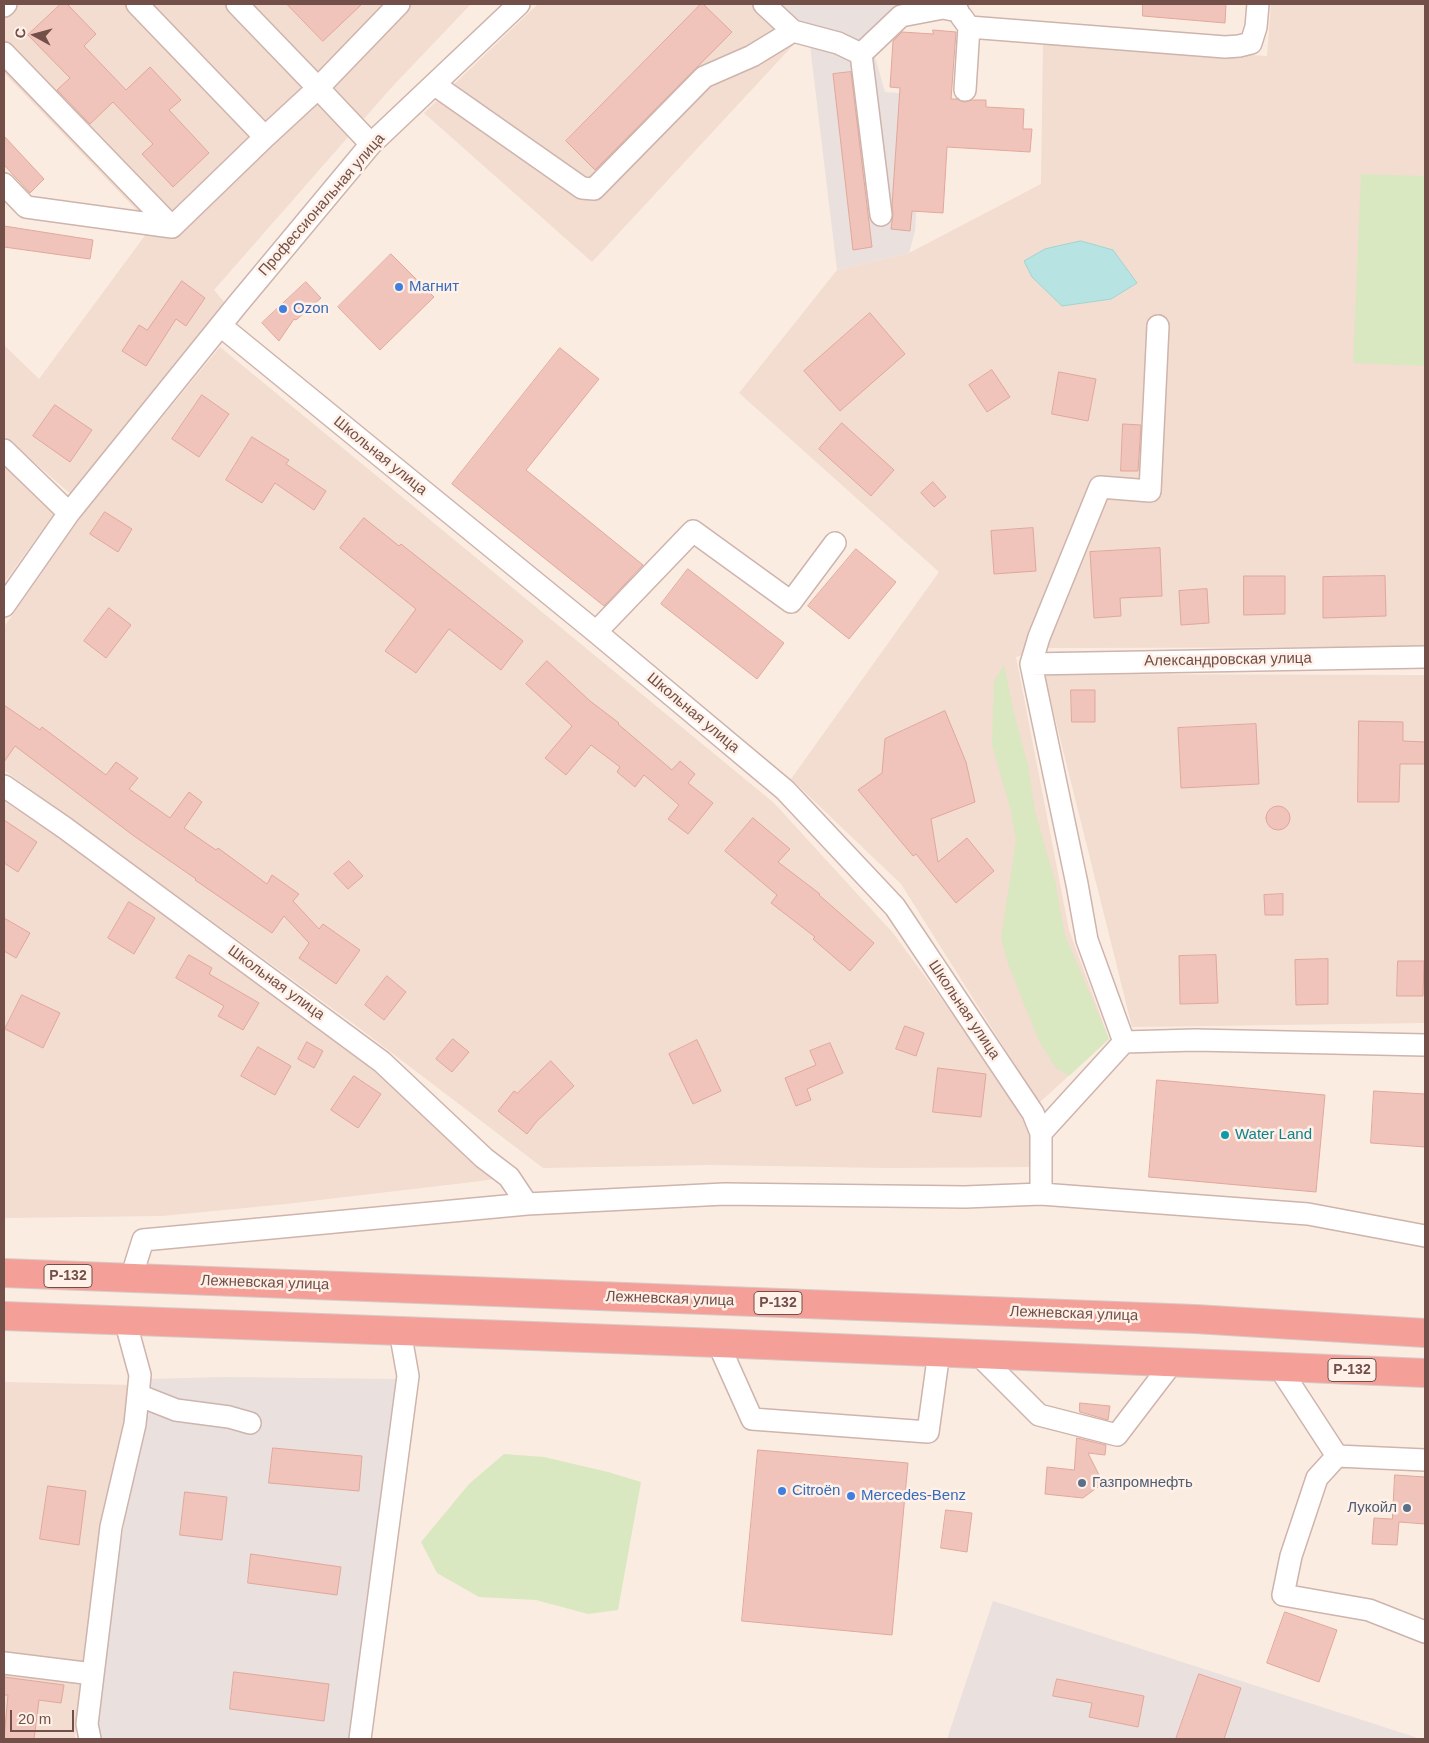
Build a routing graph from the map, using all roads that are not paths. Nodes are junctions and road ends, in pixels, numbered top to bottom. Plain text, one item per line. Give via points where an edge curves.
1 (137, 4) edge
2 (237, 4) edge
3 (399, 4) edge
4 (519, 4) edge
5 (764, 4) edge
6 (1258, 4) edge
7 (962, 14) edge
8 (793, 31) junction
9 (4, 53) edge
10 (861, 54) junction
11 (435, 85) junction
12 (318, 88) junction
13 (965, 90) dead end
14 (266, 137) junction
15 (371, 144) junction
16 (4, 184) edge
17 (4, 205) edge
18 (26, 207) junction
19 (881, 215) dead end
20 (172, 227) junction
21 (221, 326) junction
22 (1158, 326) dead end
23 (4, 450) edge
24 (68, 515) junction
25 (835, 543) dead end
26 (4, 606) edge
27 (596, 632) junction
28 (1425, 657) edge
29 (1031, 664) junction
30 (4, 786) edge
31 (1124, 1042) junction
32 (1425, 1045) edge
33 (1041, 1133) junction
34 (1041, 1194) junction
35 (527, 1204) junction
36 (1425, 1236) edge
37 (4, 1273) edge
38 (131, 1278) junction
39 (4, 1316) edge
40 (125, 1320) junction
41 (400, 1331) junction
42 (1425, 1333) edge
43 (718, 1343) junction
44 (939, 1352) junction
45 (978, 1354) junction
46 (1172, 1363) junction
47 (1279, 1367) junction
48 (1425, 1373) edge
49 (138, 1395) junction
50 (250, 1423) dead end
51 (1337, 1456) junction
52 (1425, 1460) edge
53 (1425, 1632) edge
54 (4, 1663) edge
55 (93, 1674) junction
56 (90, 1739) edge
57 (360, 1739) edge

1 - 14 street
2 - 12 street
3 - 12 street
4 - 11 street, Профессиональная улица
5 - 8 street
6 - 7 street via 1251,42 1225,47
7 - 10 street via 943,8 901,16
7 - 13 street
8 - 10 street via 838,43
8 - 11 street via 752,56 704,77 594,189 582,188
9 - 20 street
10 - 19 street
11 - 15 street, Профессиональная улица
12 - 14 street
12 - 15 street
14 - 20 street
15 - 21 street, Профессиональная улица
16 - 18 street
17 - 18 street
18 - 20 street
21 - 24 street, Профессиональная улица
21 - 27 street, Школьная улица
22 - 29 street via 1150,490 1100,487
23 - 24 street
24 - 26 street
25 - 27 street via 791,602 693,531
27 - 33 street, Школьная улица via 785,790 895,908 1033,1113
28 - 29 street, Александровская улица
29 - 31 street via 1087,940
30 - 35 street, Школьная улица via 382,1062 509,1178
31 - 32 street via 1195,1040
31 - 33 street
33 - 34 street, Школьная улица
34 - 35 street via 965,1197 724,1194
34 - 36 street via 1308,1214
35 - 38 street via 144,1240
37 - 38 highway, Лежневская улица / Р-132
38 - 42 highway, Лежневская улица / Р-132 via 1195,1319
39 - 40 highway, Р-132
40 - 41 highway, Р-132
40 - 49 street via 140,1375
41 - 43 highway, Р-132
41 - 57 street via 408,1376
43 - 44 highway, Р-132
43 - 44 street via 752,1419 928,1432
44 - 45 highway, Р-132
45 - 46 highway, Р-132
45 - 46 street via 1039,1415 1117,1435
46 - 47 highway, Р-132
47 - 48 highway, Р-132
47 - 51 street
49 - 50 street via 176,1410
49 - 55 street via 135,1424 111,1527
51 - 52 street
51 - 53 street via 1317,1478 1292,1556 1284,1595 1368,1610
54 - 55 street
55 - 56 street via 87,1724

